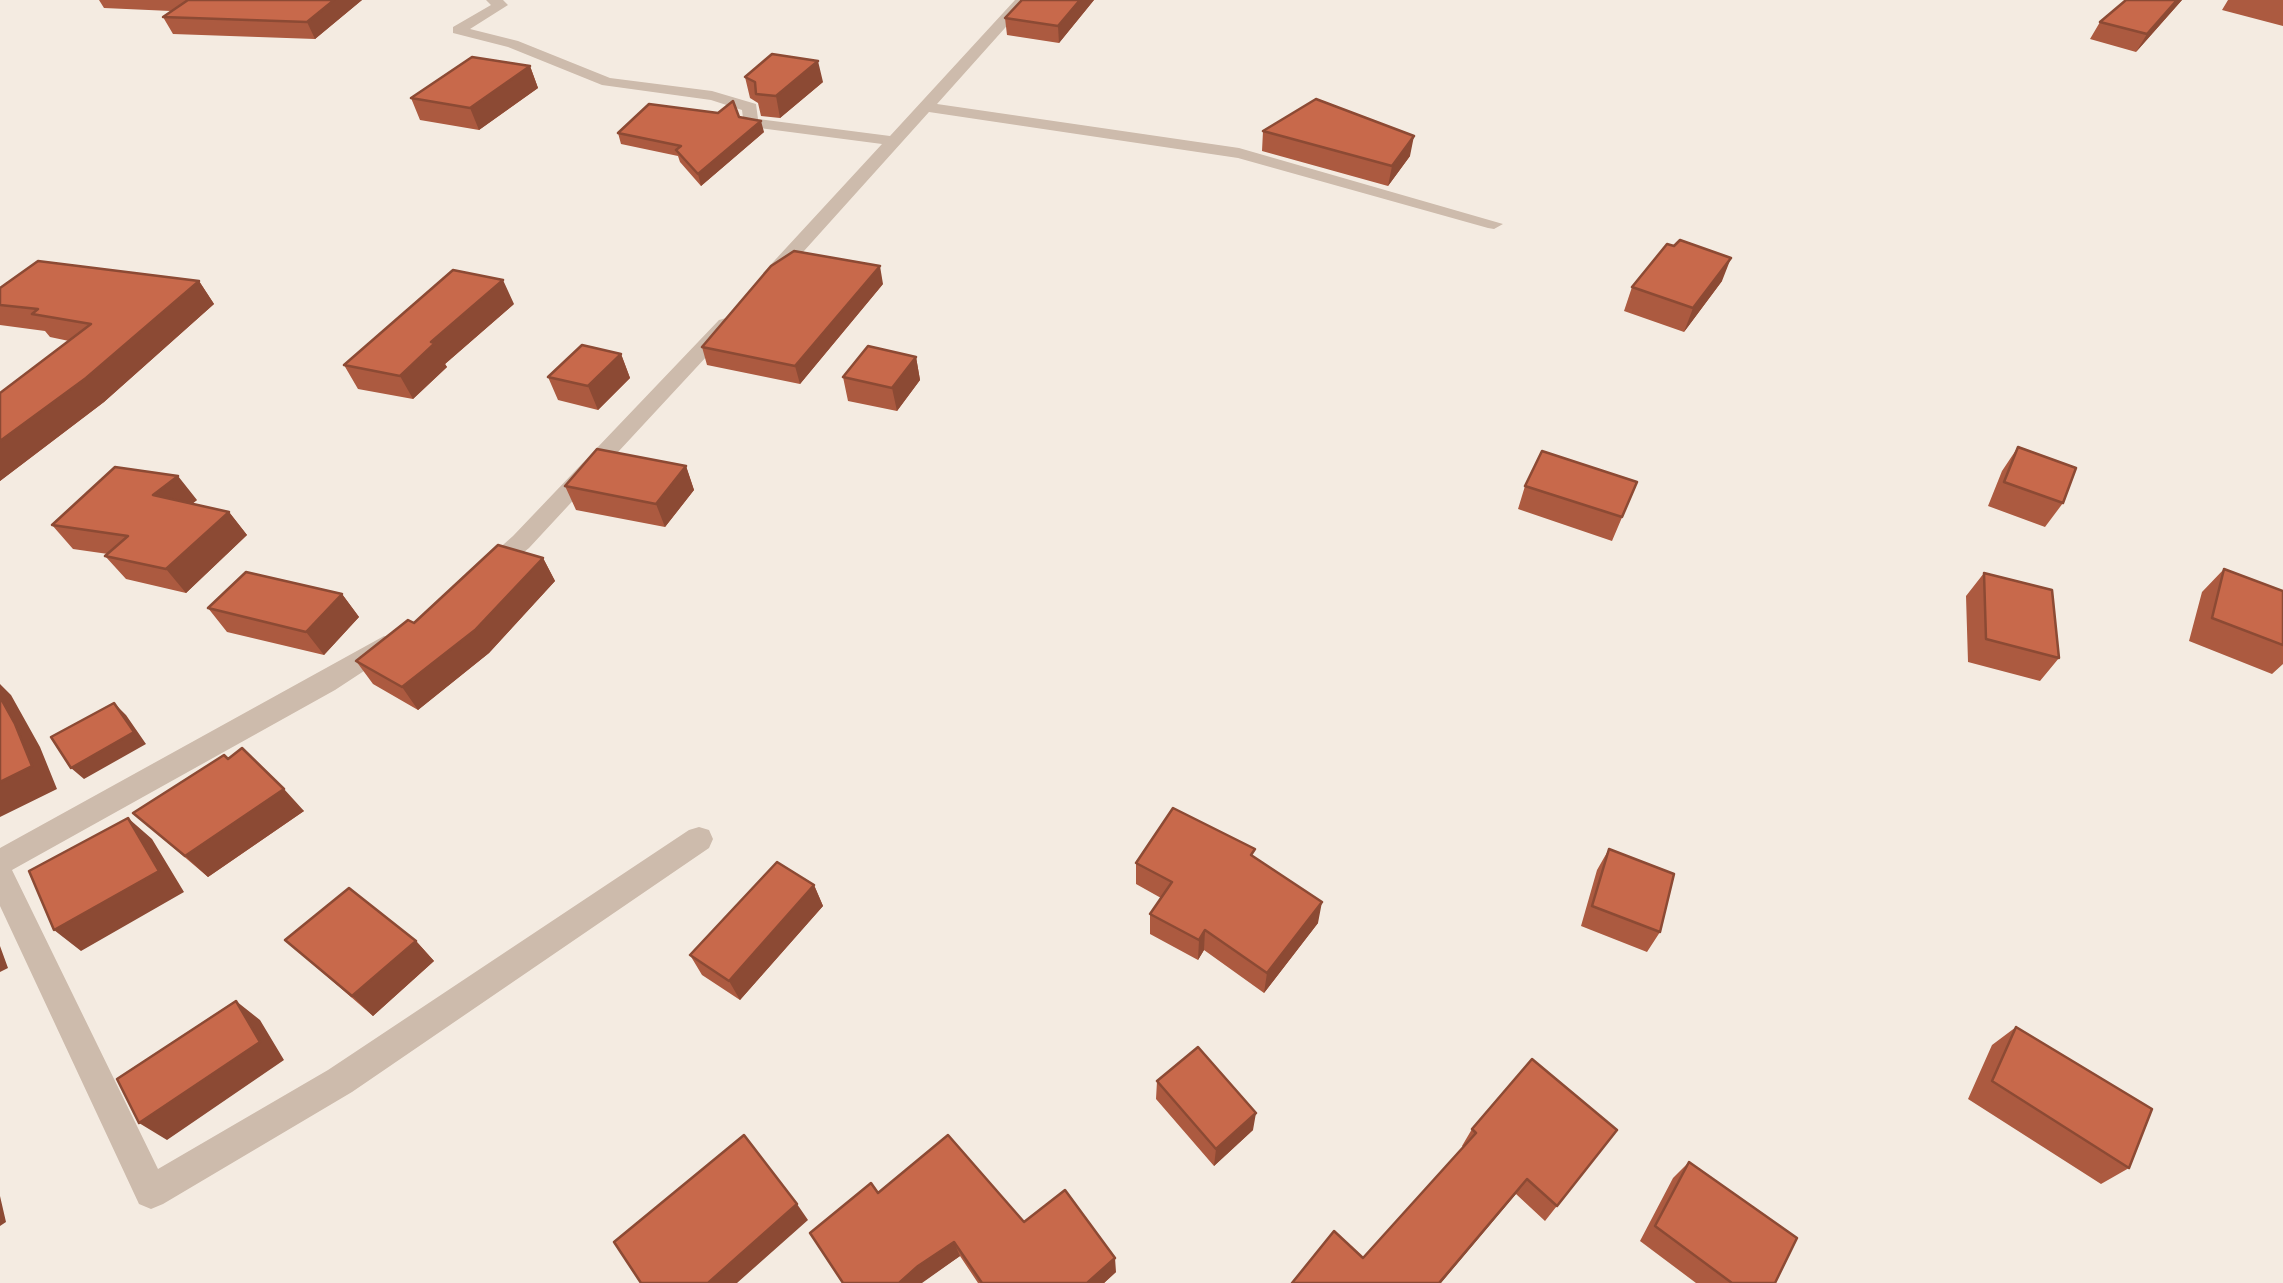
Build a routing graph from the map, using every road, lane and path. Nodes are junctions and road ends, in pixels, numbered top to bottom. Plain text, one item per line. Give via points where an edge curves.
1 (493, 0) edge
2 (1023, 0) edge
3 (926, 107) junction
4 (895, 141) junction
5 (1494, 224) dead end
6 (467, 586) edge
7 (407, 630) edge
8 (700, 838) dead end
9 (0, 862) edge
10 (0, 874) edge

1 - 4 street via 501,5 458,30 607,82 712,96 750,108 750,123
2 - 3 street
3 - 4 street
3 - 5 street via 1239,153
4 - 6 street via 521,542
7 - 9 street via 326,683
8 - 10 street via 340,1081 152,1192

